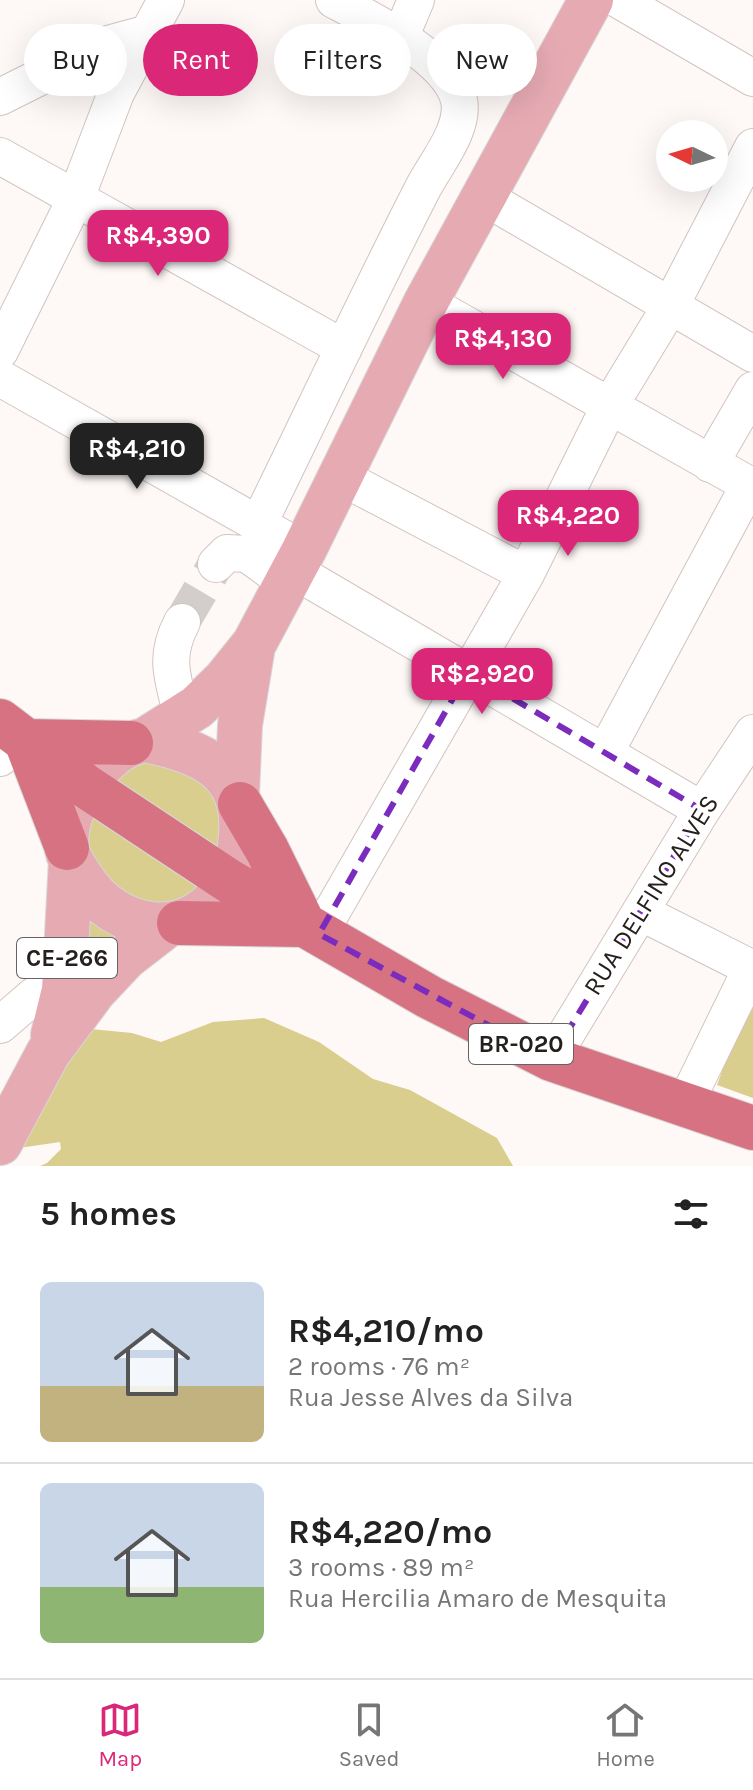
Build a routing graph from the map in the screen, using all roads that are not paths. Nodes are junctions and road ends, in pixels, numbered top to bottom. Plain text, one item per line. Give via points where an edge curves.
1 (166, 0) edge
2 (334, 0) edge
3 (416, 0) edge
4 (591, 0) edge
5 (619, 0) edge
6 (153, 24) edge
7 (376, 24) edge
8 (406, 24) edge
9 (143, 34) edge
10 (143, 42) edge
11 (411, 46) edge
12 (753, 78) edge
13 (0, 97) edge
14 (753, 147) edge
15 (0, 156) edge
16 (484, 197) junction
17 (76, 198) junction
18 (426, 302) junction
19 (671, 305) junction
20 (344, 348) junction
21 (0, 351) edge
22 (753, 354) edge
23 (0, 378) edge
24 (753, 390) edge
25 (609, 407) junction
26 (710, 464) junction
27 (341, 477) junction
28 (751, 486) edge
29 (258, 525) junction
30 (216, 564) dead end
31 (295, 568) junction
32 (526, 574) junction
33 (182, 622) tunnel mouth
34 (254, 644) junction
35 (468, 672) junction
36 (182, 716) junction
37 (12, 739) edge
38 (138, 742) junction
39 (749, 747) edge
40 (605, 753) junction
41 (84, 785) junction
42 (238, 799) junction
43 (702, 810) junction
44 (69, 854) junction
45 (229, 881) junction
46 (640, 912) junction
47 (172, 924) junction
48 (312, 930) junction
49 (752, 969) edge
50 (64, 990) junction
51 (0, 1025) edge
52 (48, 1053) junction
53 (551, 1059) junction
54 (684, 1106) junction
55 (753, 1128) edge
56 (0, 1143) edge

1 - 6 street
2 - 7 street
3 - 8 street
4 - 16 main road
5 - 12 street
9 - 13 street via 104,45
10 - 17 street via 116,93
11 - 20 street via 451,79 459,101 457,125
14 - 19 street
15 - 17 street
16 - 18 main road
16 - 19 street
17 - 20 street
17 - 21 street
18 - 25 street
18 - 27 main road
19 - 22 street
19 - 25 street
20 - 29 street
23 - 29 street
24 - 26 street
25 - 26 street
25 - 32 street
26 - 28 street
27 - 31 main road
27 - 32 street
28 - 40 street
29 - 31 street
30 - 31 street via 227,553 247,554
31 - 34 main road
31 - 35 street
32 - 35 street
33 - 36 street via 172,642 170,664
34 - 36 main road via 225,680
34 - 42 main road via 240,725
35 - 40 street
35 - 48 street
36 - 38 main road
37 - 38 highway
37 - 41 highway, BR-020
37 - 44 highway
38 - 41 main road via 114,753
38 - 42 main road via 204,757 226,777
39 - 43 street, RUA DELFINO ALVES
40 - 43 street
41 - 44 main road via 72,813
41 - 45 highway, BR-020
42 - 45 main road via 239,854
42 - 48 highway
43 - 46 street, RUA DELFINO ALVES
44 - 47 main road via 87,886 114,912 132,920
44 - 50 main road, CE-266
45 - 47 main road via 210,906
45 - 48 highway, BR-020
46 - 49 street
46 - 53 street, RUA DELFINO ALVES
47 - 48 highway
47 - 52 main road, CE-266 via 107,975
48 - 53 highway, BR-020
49 - 54 street
50 - 51 street via 35,995
50 - 52 main road, CE-266
52 - 56 main road, CE-266
53 - 54 highway, BR-020
54 - 55 highway, BR-020

